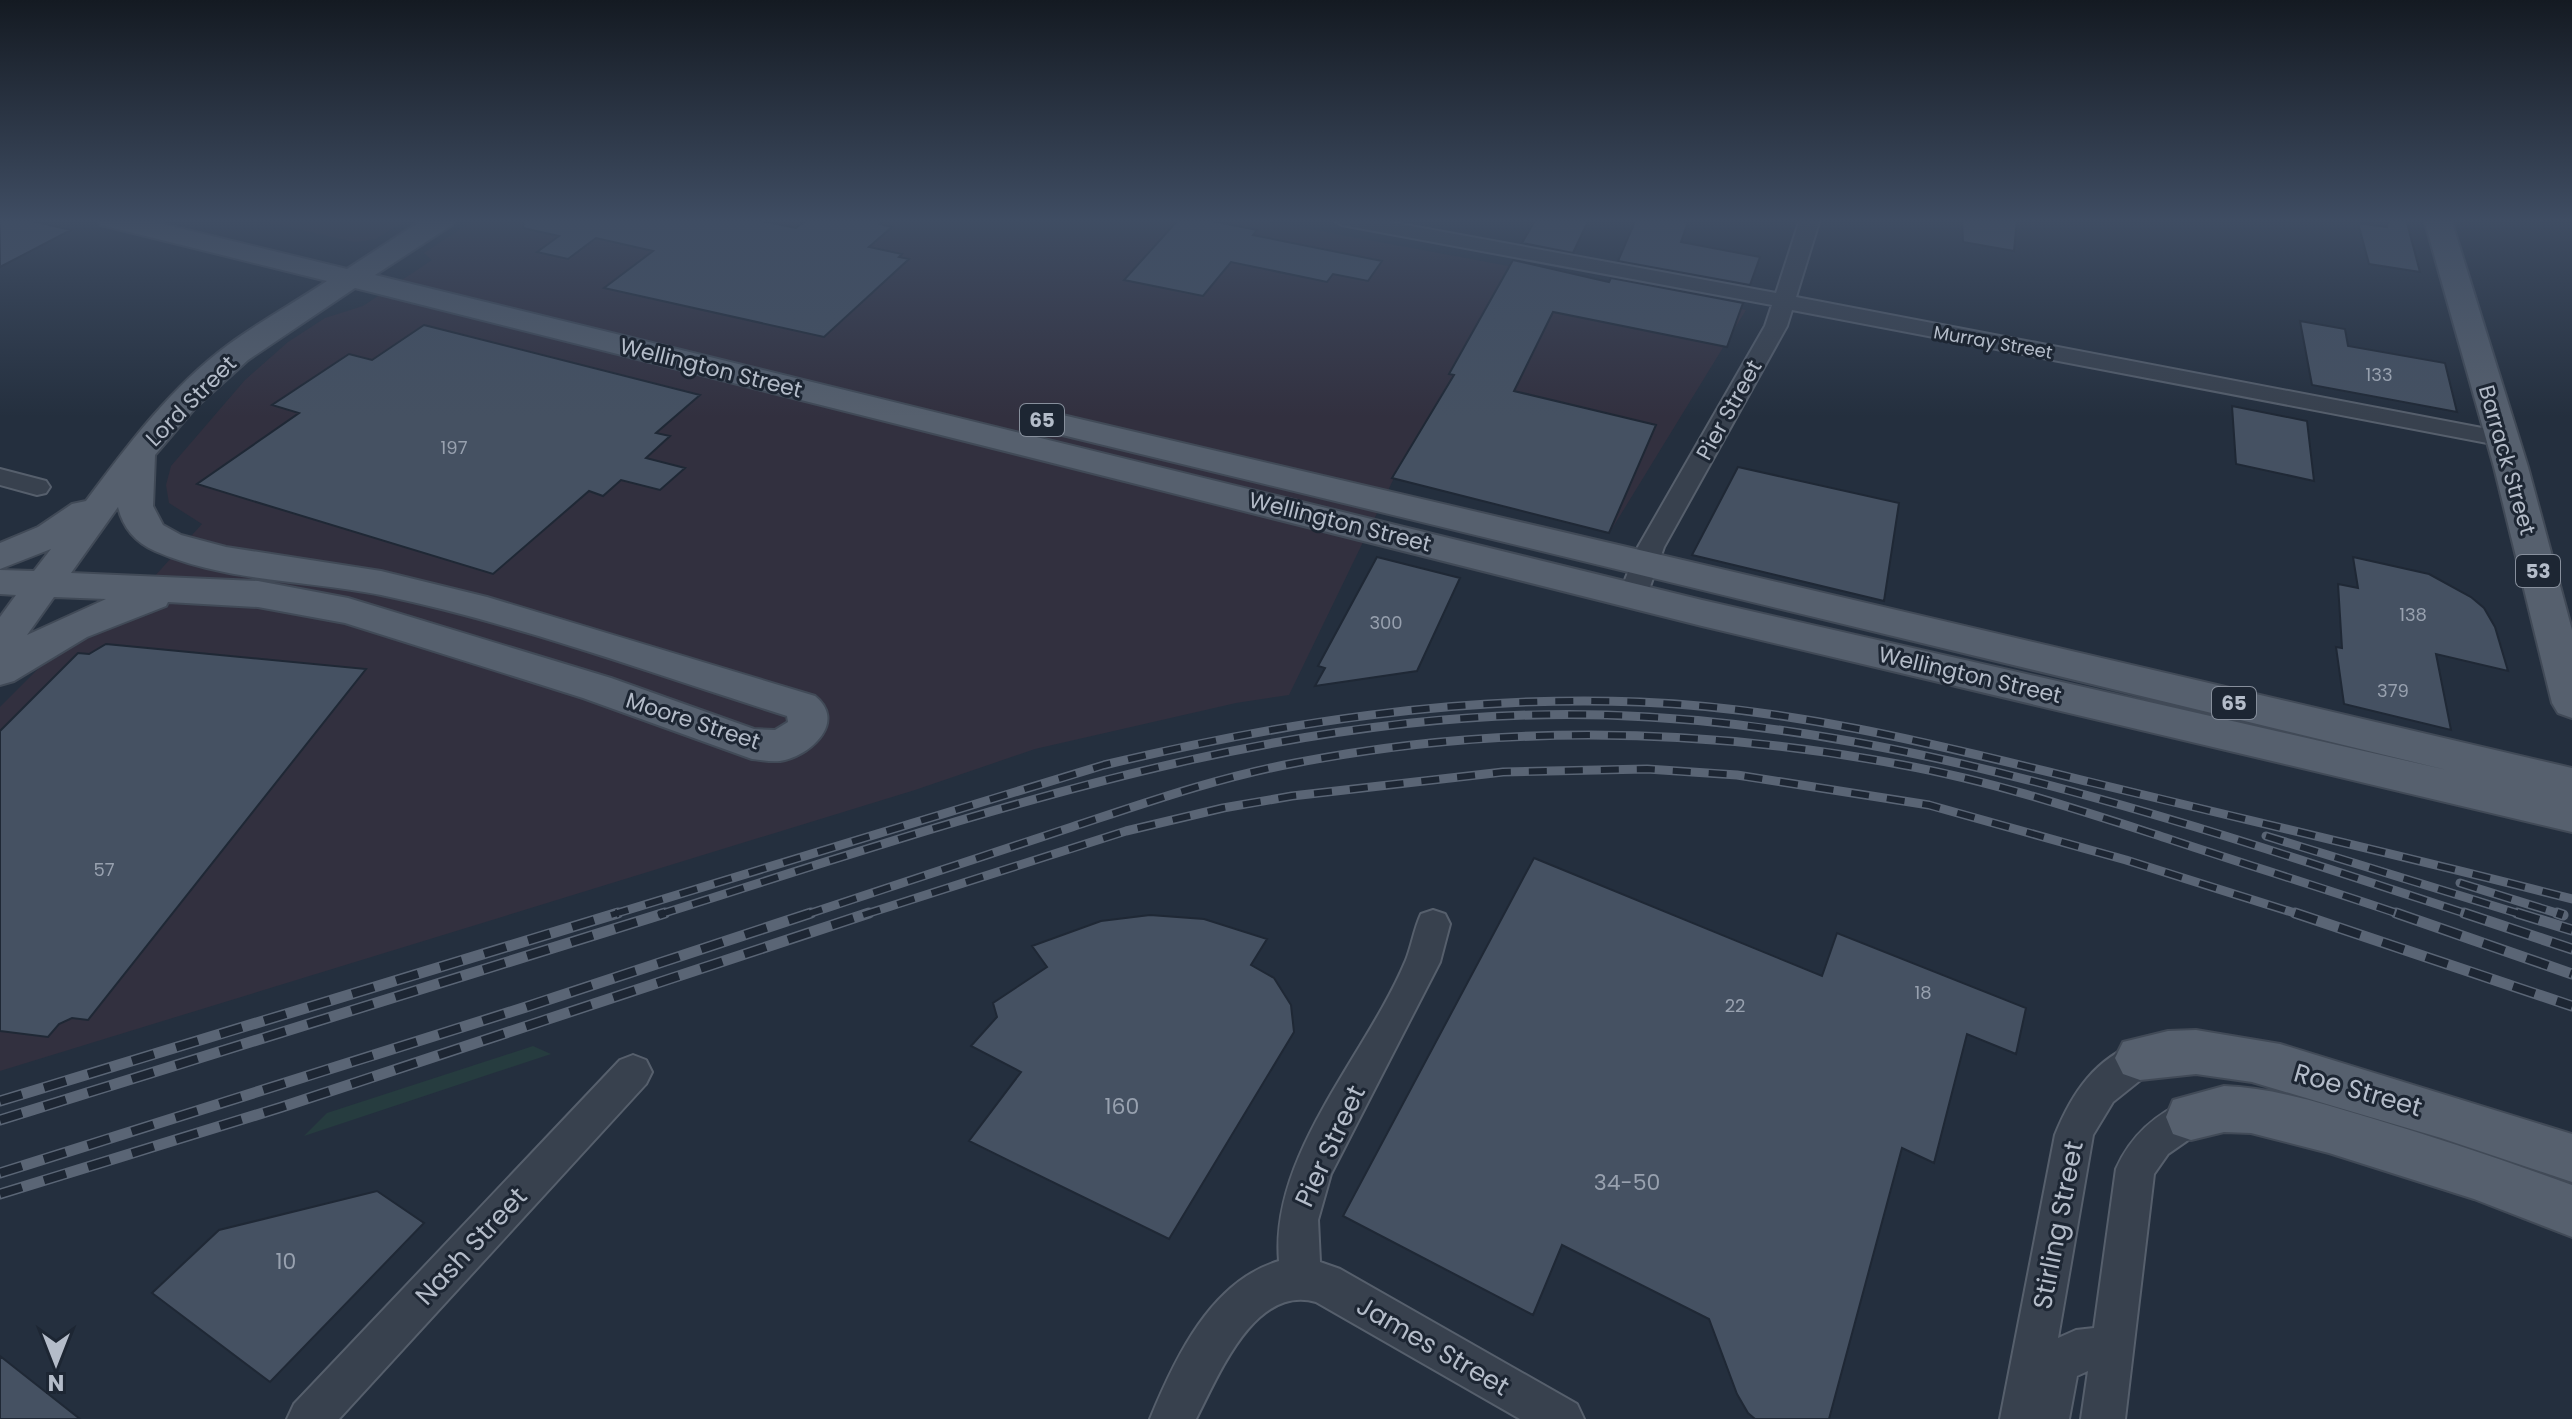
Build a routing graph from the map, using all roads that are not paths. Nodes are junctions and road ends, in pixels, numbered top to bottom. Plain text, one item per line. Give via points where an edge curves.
1 (340, 285) edge
2 (382, 285) edge
3 (472, 285) edge
4 (1700, 285) edge
5 (1790, 285) edge
6 (2457, 285) edge
7 (1785, 302) junction
8 (2503, 439) junction
9 (139, 453) junction
10 (0, 477) edge
11 (37, 487) dead end
12 (108, 495) junction
13 (0, 557) edge
14 (1638, 580) junction
15 (0, 582) edge
16 (44, 584) junction
17 (180, 589) junction
18 (0, 645) edge
19 (0, 671) edge
20 (2572, 703) edge
21 (2572, 784) edge
22 (2572, 815) edge
23 (1433, 924) dead end
24 (2140, 1058) joint
25 (633, 1072) dead end
26 (2191, 1117) joint
27 (2572, 1158) edge
28 (2572, 1211) edge
29 (1302, 1278) junction
30 (2111, 1350) junction
31 (309, 1419) edge
32 (1172, 1419) edge
33 (1562, 1419) edge
34 (2022, 1419) edge
35 (2047, 1419) edge
36 (2103, 1419) edge

1 - 9 main road, Lord Street via 237,353 185,400
2 - 14 main road, Wellington Street / 65
3 - 14 main road, Wellington Street / 65
4 - 7 street, Murray Street
5 - 7 street, Pier Street
6 - 8 main road, Barrack Street / 53
7 - 8 street, Murray Street
7 - 14 street, Pier Street
8 - 20 main road, Barrack Street / 53
9 - 12 main road, Lord Street
9 - 17 main road, Moore Street via 134,506 153,535 194,551 379,583 461,604 801,706 808,725 780,746 752,744 597,688 348,611 258,594
10 - 11 street
12 - 13 main road via 51,535
12 - 16 main road, Lord Street
14 - 21 main road, Wellington Street / 65
14 - 22 main road, Wellington Street / 65
15 - 16 main road, Moore Street
16 - 17 main road, Moore Street
16 - 18 main road, Lord Street
17 - 19 main road via 85,621
23 - 29 street, Pier Street via 1423,962 1303,1193 1296,1235
24 - 27 main road, Roe Street via 2185,1051 2269,1064 2477,1124
24 - 34 street, Stirling Street via 2106,1080 2081,1115 2074,1135
25 - 31 street, Nash Street
26 - 28 main road, Roe Street via 2224,1109 2251,1110 2474,1174
26 - 30 street via 2154,1141 2135,1169
29 - 32 street via 1254,1294 1230,1315
29 - 33 street, James Street via 1325,1284
30 - 35 street via 2068,1352 2059,1365
30 - 36 street

